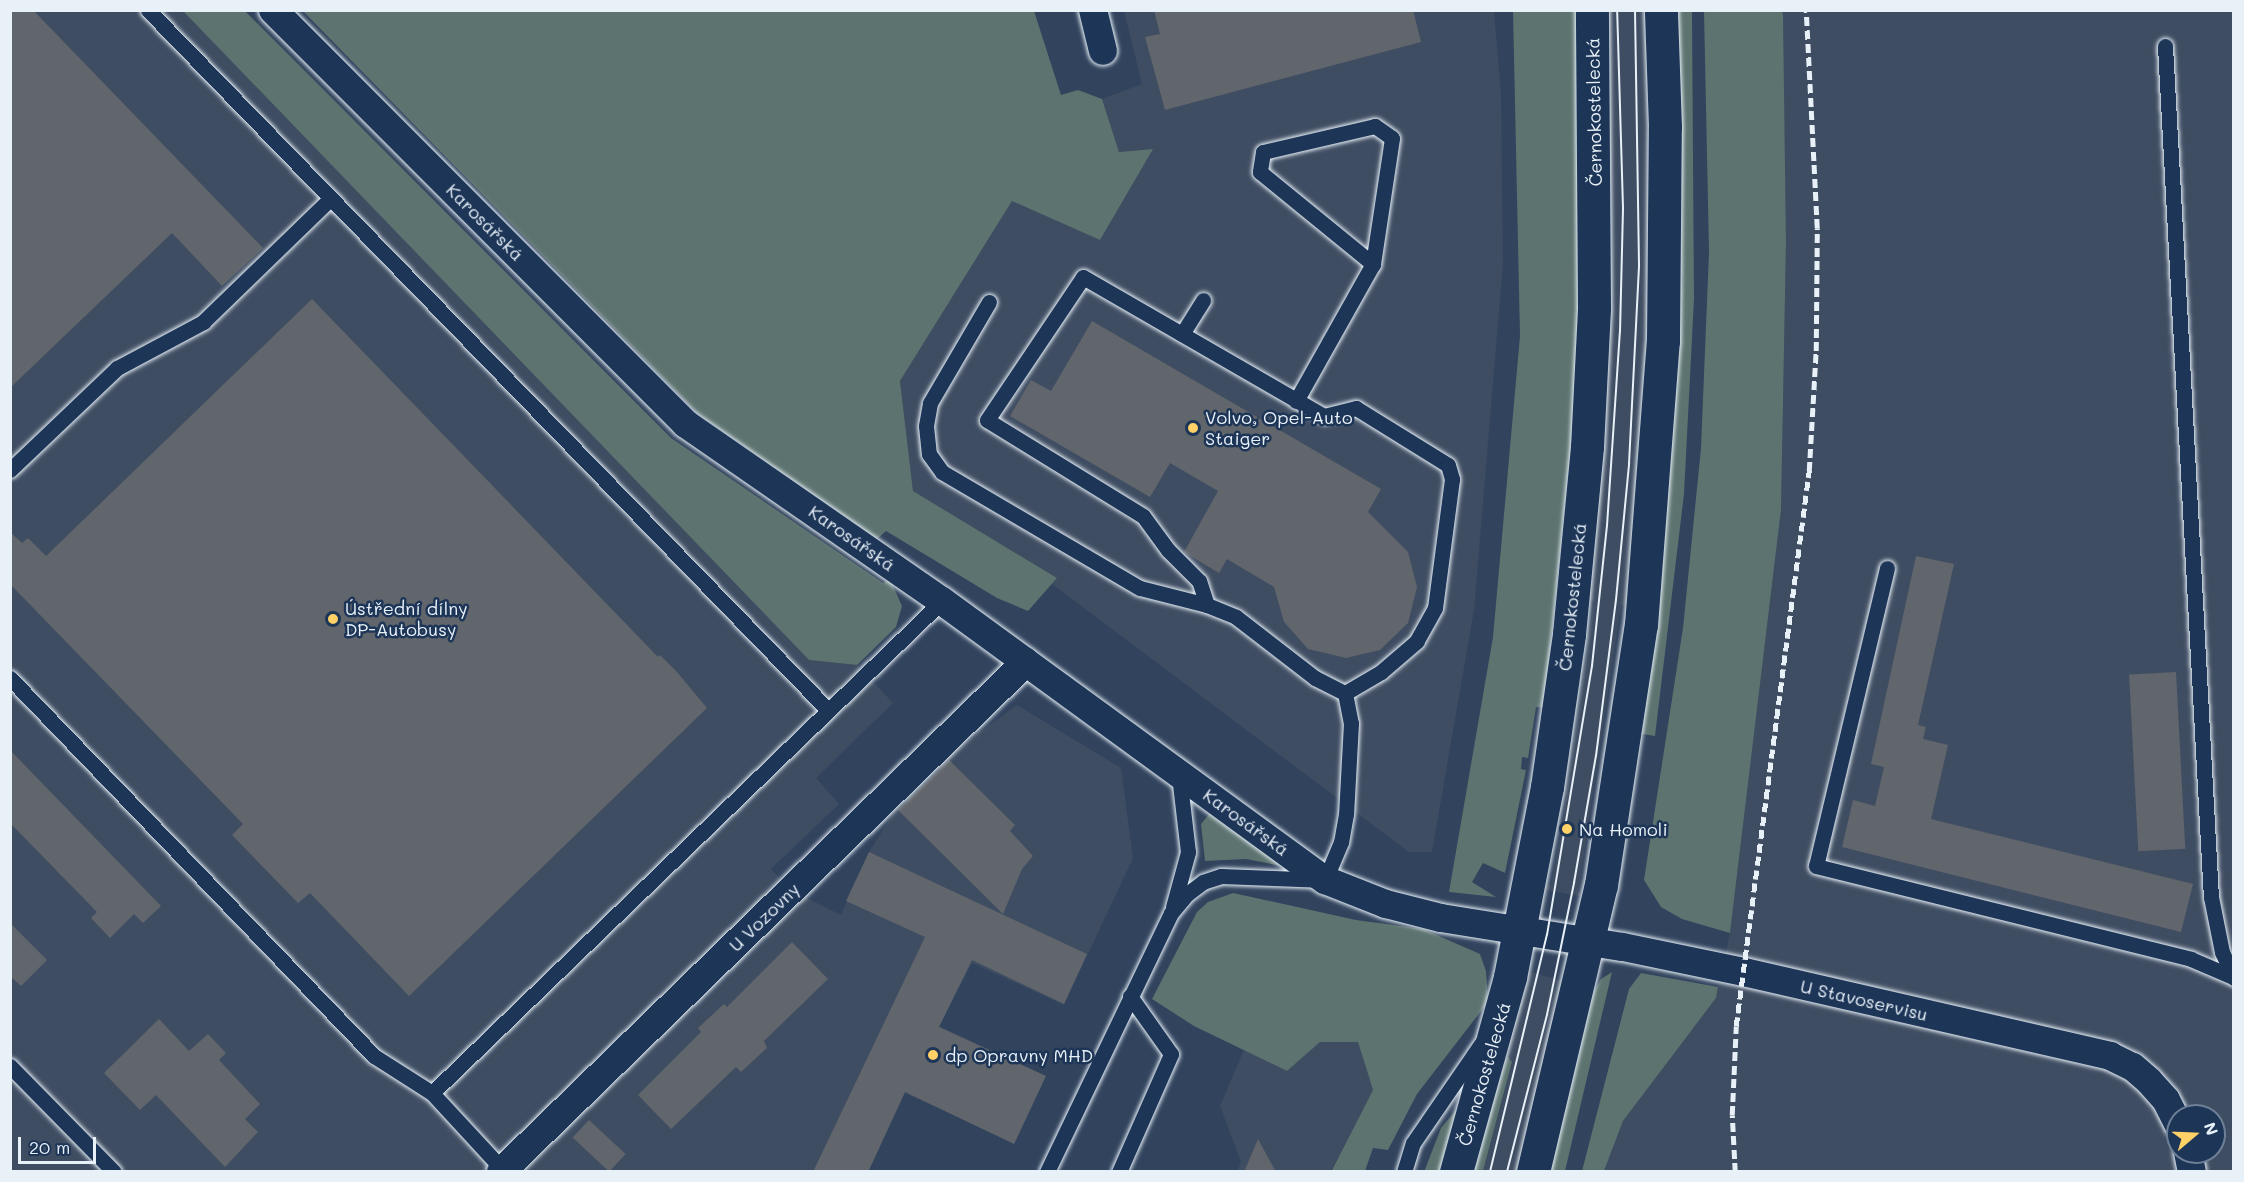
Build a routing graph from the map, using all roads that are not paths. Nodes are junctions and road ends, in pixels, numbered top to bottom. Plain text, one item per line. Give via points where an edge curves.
1 (148, 10) edge
2 (273, 10) edge
3 (1093, 10) edge
4 (1592, 10) edge
5 (1661, 10) edge
6 (2165, 46) dead end
7 (1103, 51) dead end
8 (331, 198) junction
9 (1373, 264) junction
10 (1203, 300) dead end
11 (989, 302) dead end
12 (1182, 334) junction
13 (1296, 401) junction
14 (10, 470) edge
15 (1887, 568) dead end
16 (942, 601) junction
17 (1207, 605) junction
18 (1026, 662) junction
19 (10, 678) edge
20 (1345, 693) junction
21 (828, 710) junction
22 (1179, 772) junction
23 (1325, 880) junction
24 (1171, 913) junction
25 (1519, 931) junction
26 (1588, 941) junction
27 (2233, 977) edge
28 (1130, 996) junction
29 (1502, 1014) junction
30 (10, 1066) edge
31 (432, 1093) junction
32 (2168, 1104) edge
33 (502, 1171) edge
34 (114, 1172) edge
35 (1047, 1172) edge
36 (1119, 1172) edge
37 (1404, 1172) edge
38 (1456, 1172) edge
39 (1533, 1172) edge

1 - 8 lane
2 - 16 street, Karosářská via 686,424
3 - 7 street
4 - 25 main road, Černokostelecká via 1596,221 1587,447 1561,695
5 - 26 main road via 1665,246 1656,457 1641,625 1601,885
6 - 27 lane via 2211,897 2222,952
8 - 14 lane via 203,322 117,369
8 - 21 lane
9 - 9 lane via 1392,138 1375,126 1263,152 1260,172
9 - 13 lane
10 - 12 lane
11 - 17 lane via 930,403 926,426 929,454 942,472 1140,588
12 - 13 lane
12 - 17 lane via 1083,277 987,420 1143,516 1168,550 1199,581
13 - 20 lane via 1324,416 1356,408 1448,465 1452,479 1435,608 1417,641 1381,672
15 - 27 lane via 1816,866 2191,959
16 - 18 street, Karosářská
16 - 21 lane
17 - 20 lane via 1236,617 1315,678
18 - 22 street, Karosářská
18 - 33 street, U Vozovny
19 - 31 lane via 374,1056
20 - 23 lane via 1351,723 1347,814 1341,842
21 - 31 lane
22 - 23 street, Karosářská
22 - 24 lane via 1188,852
23 - 24 lane via 1221,876 1203,882
23 - 25 street, Karosářská via 1386,904
24 - 28 lane
25 - 26 street, U Stavoservisu
25 - 29 main road, Černokostelecká
26 - 32 street, U Stavoservisu via 1744,972 2110,1056 2150,1081
26 - 39 main road
28 - 35 lane
28 - 36 lane via 1171,1054
29 - 37 lane via 1413,1143
29 - 38 main road, Černokostelecká
30 - 34 lane
31 - 33 lane

